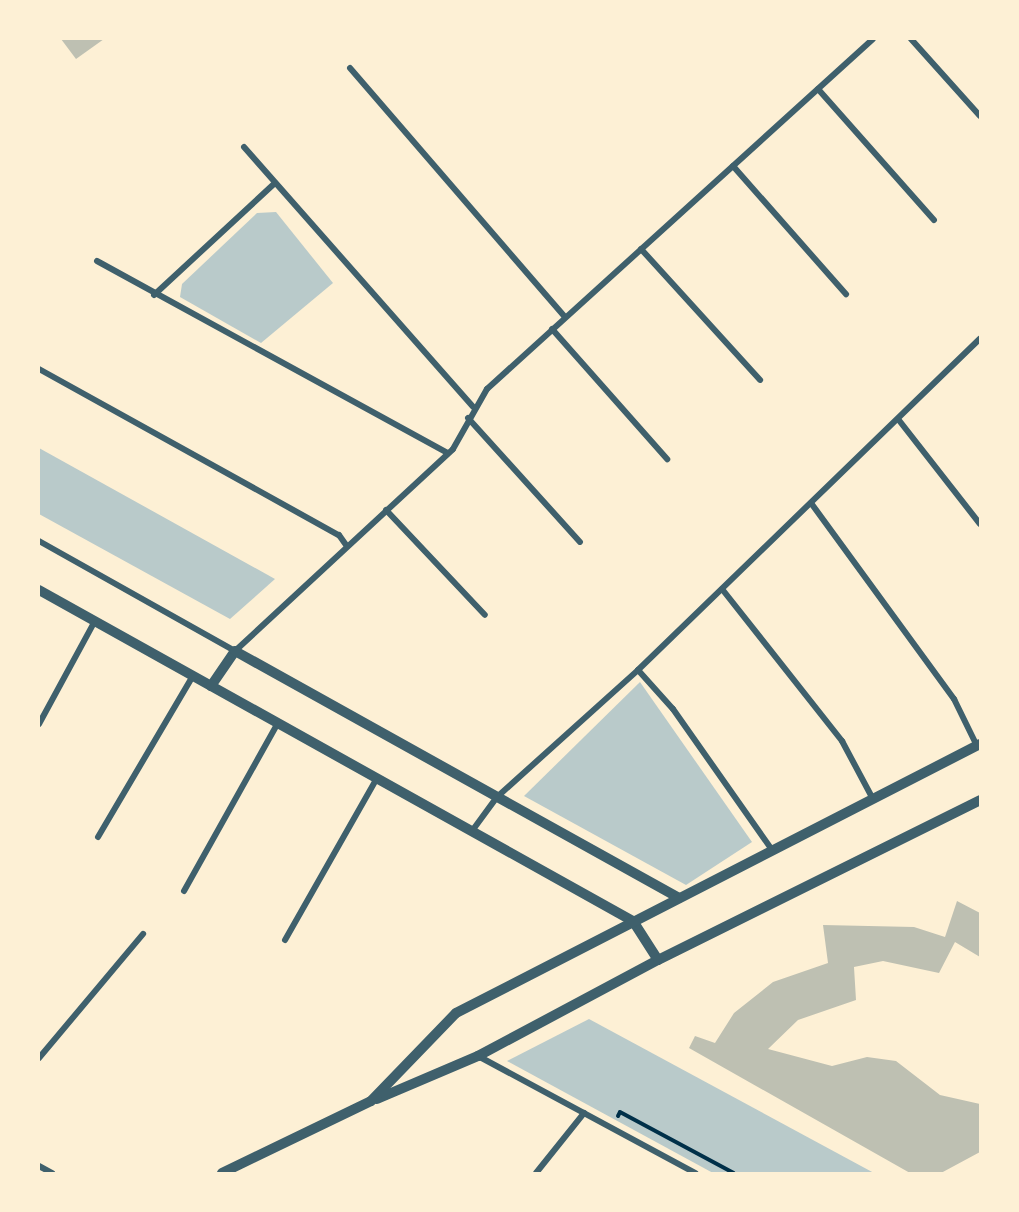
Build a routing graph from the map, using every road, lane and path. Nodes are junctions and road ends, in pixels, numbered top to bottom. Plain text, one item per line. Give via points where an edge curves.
1 (873, 39) edge
2 (911, 39) edge
3 (350, 68) dead end
4 (819, 89) junction
5 (980, 116) edge
6 (244, 147) dead end
7 (733, 166) junction
8 (274, 184) junction
9 (934, 220) dead end
10 (641, 249) junction
11 (96, 261) dead end
12 (846, 294) dead end
13 (154, 295) junction
14 (565, 317) junction
15 (552, 329) junction
16 (980, 339) edge
17 (39, 369) edge
18 (760, 380) dead end
19 (473, 407) junction
20 (468, 418) junction
21 (898, 418) junction
22 (448, 453) junction
23 (667, 459) dead end
24 (811, 503) junction
25 (386, 510) junction
26 (980, 524) edge
27 (39, 542) edge
28 (580, 542) dead end
29 (346, 545) junction
30 (722, 589) junction
31 (39, 590) edge
32 (485, 615) dead end
33 (95, 621) junction
34 (235, 651) junction
35 (638, 670) junction
36 (193, 676) junction
37 (211, 686) junction
38 (278, 723) junction
39 (39, 724) edge
40 (979, 745) edge
41 (377, 778) junction
42 (497, 796) junction
43 (873, 799) junction
44 (980, 800) edge
45 (472, 831) junction
46 (98, 837) dead end
47 (772, 850) junction
48 (184, 891) dead end
49 (679, 898) junction
50 (633, 921) junction
51 (143, 934) dead end
52 (285, 940) dead end
53 (658, 960) junction
54 (478, 1056) junction
55 (39, 1058) edge
56 (371, 1101) junction
57 (584, 1113) junction
58 (613, 1128) junction
59 (39, 1166) edge
60 (691, 1172) edge
61 (52, 1173) edge
62 (222, 1173) edge
63 (536, 1173) edge
64 (734, 1173) edge

1 - 4 street
2 - 5 street
3 - 14 street
4 - 7 street
4 - 9 street
6 - 8 street
7 - 10 street
7 - 12 street
8 - 13 street
8 - 19 street
10 - 14 street
10 - 18 street
11 - 13 street
13 - 22 street
14 - 15 street
15 - 19 street
15 - 23 street
16 - 21 street
17 - 29 street via 339,535
19 - 20 street
20 - 22 street
20 - 28 street
21 - 24 street
21 - 26 street
22 - 25 street
24 - 30 street
24 - 40 street via 954,699
25 - 29 street
25 - 32 street
27 - 34 street
29 - 34 street
30 - 35 street
30 - 43 street via 755,623 842,741
31 - 33 street
33 - 36 street
33 - 39 street
34 - 37 street
34 - 42 street
35 - 42 street
35 - 47 street via 673,709
36 - 37 street
36 - 46 street
37 - 38 street
38 - 41 street
38 - 48 street
40 - 43 street
41 - 45 street
41 - 52 street
42 - 45 street
42 - 49 street
43 - 47 street
44 - 53 street
45 - 50 street
47 - 49 street
49 - 50 street
50 - 53 street
50 - 56 street via 456,1013
51 - 55 street
53 - 54 street
54 - 56 street
54 - 57 street
56 - 62 street
57 - 58 street
57 - 63 street
58 - 60 street
58 - 64 path via 620,1112
59 - 61 street

